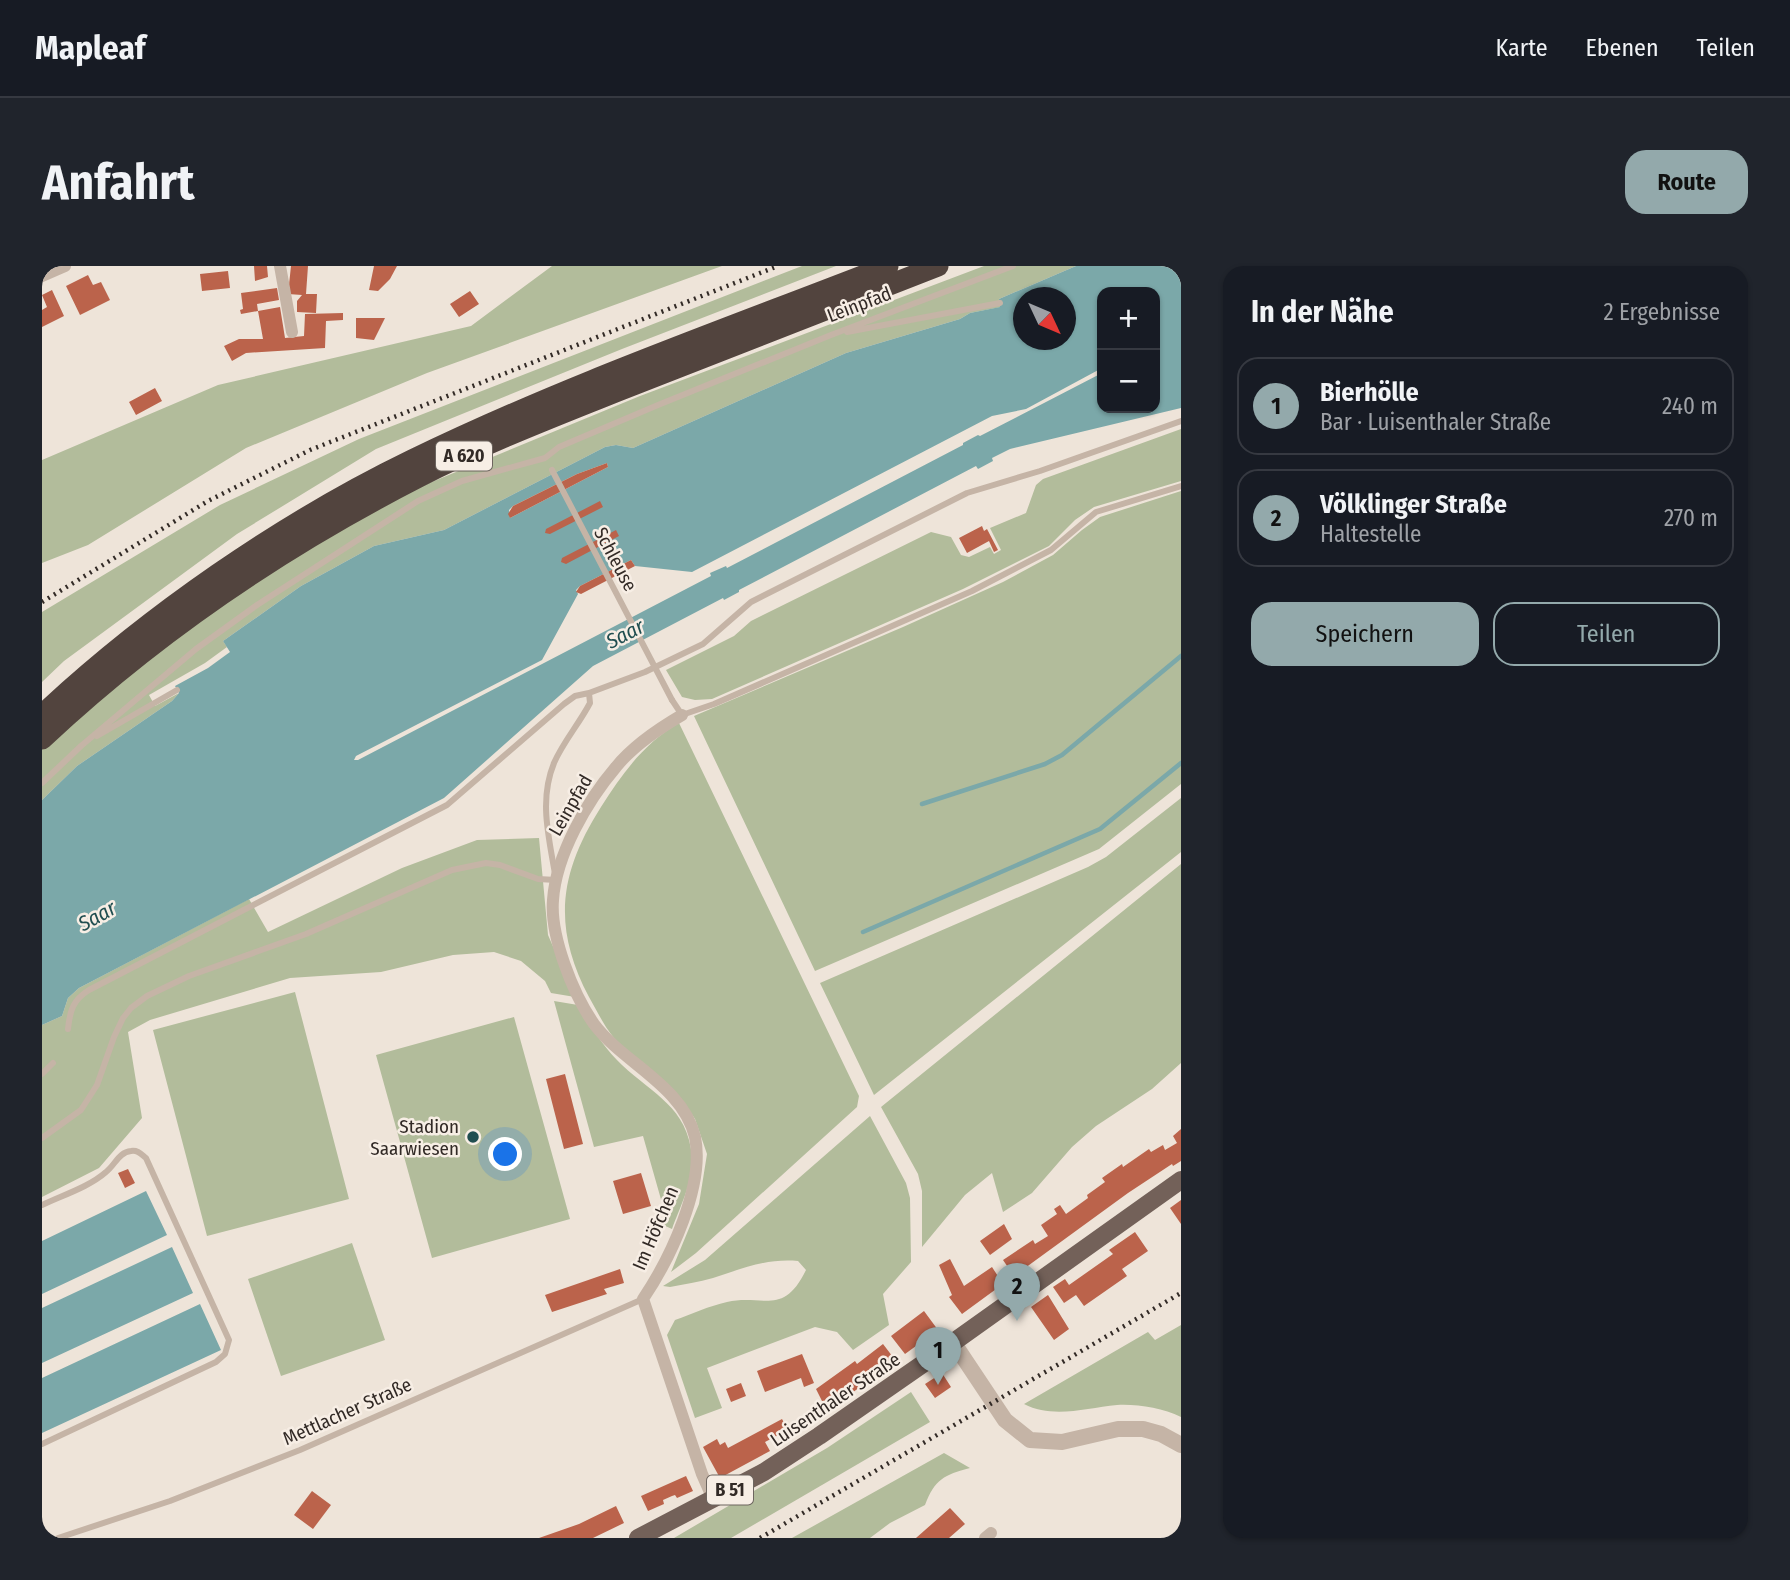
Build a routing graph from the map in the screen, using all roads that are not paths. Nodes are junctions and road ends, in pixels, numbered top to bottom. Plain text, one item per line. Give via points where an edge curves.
1 (65, 266) edge
2 (280, 266) edge
3 (888, 266) edge
4 (939, 266) edge
5 (1013, 266) edge
6 (42, 276) edge
7 (1000, 303) dead end
8 (292, 332) dead end
9 (831, 335) junction
10 (1181, 421) edge
11 (545, 458) junction
12 (1181, 486) edge
13 (177, 690) dead end
14 (589, 693) junction
15 (42, 715) edge
16 (682, 715) junction
17 (42, 739) edge
18 (81, 746) junction
19 (42, 783) edge
20 (556, 880) junction
21 (68, 1029) dead end
22 (53, 1063) dead end
23 (42, 1074) edge
24 (42, 1138) edge
25 (1181, 1180) edge
26 (42, 1205) edge
27 (643, 1300) junction
28 (953, 1342) junction
29 (42, 1444) edge
30 (1181, 1445) edge
31 (713, 1499) junction
32 (58, 1538) edge
33 (638, 1538) edge

1 - 6 street
2 - 8 street
3 - 15 highway, A 620 via 518,412 410,461 253,551 118,649
4 - 17 highway, A 620 via 514,433 420,476 266,564 208,604
5 - 9 lane, Leinpfad
7 - 9 lane
9 - 11 lane, Leinpfad via 559,447
10 - 14 lane via 967,493 751,602 703,643
11 - 16 lane, Schleuse, bridge
11 - 18 lane, Leinpfad via 462,481 418,501 196,649
12 - 16 lane, Leinpfad via 1096,512 1051,550 972,591
13 - 18 lane
14 - 20 lane via 590,703 554,764 546,793 544,815
14 - 21 lane via 564,704 447,805 78,997
16 - 20 street, Leinpfad via 659,728 617,766 593,798 564,853
18 - 19 lane, Leinpfad
20 - 24 lane via 486,863 452,870 147,996 123,1018 97,1085 81,1110
20 - 27 street, Im Höfchen via 555,931 593,1023 614,1048 666,1091 683,1111 694,1135 698,1163 692,1192 659,1275
22 - 23 lane
25 - 28 main road, Luisenthaler Straße
26 - 29 lane via 99,1178 122,1154 137,1151 146,1158 229,1340 225,1354 216,1362
27 - 31 street, Im Höfchen
27 - 32 lane, Mettlacher Straße via 300,1450 170,1502
28 - 30 street via 1005,1420 1030,1440 1062,1442 1118,1429 1143,1429
28 - 31 main road, Luisenthaler Straße / B 51 via 786,1458
31 - 33 main road, Luisenthaler Straße / B 51

